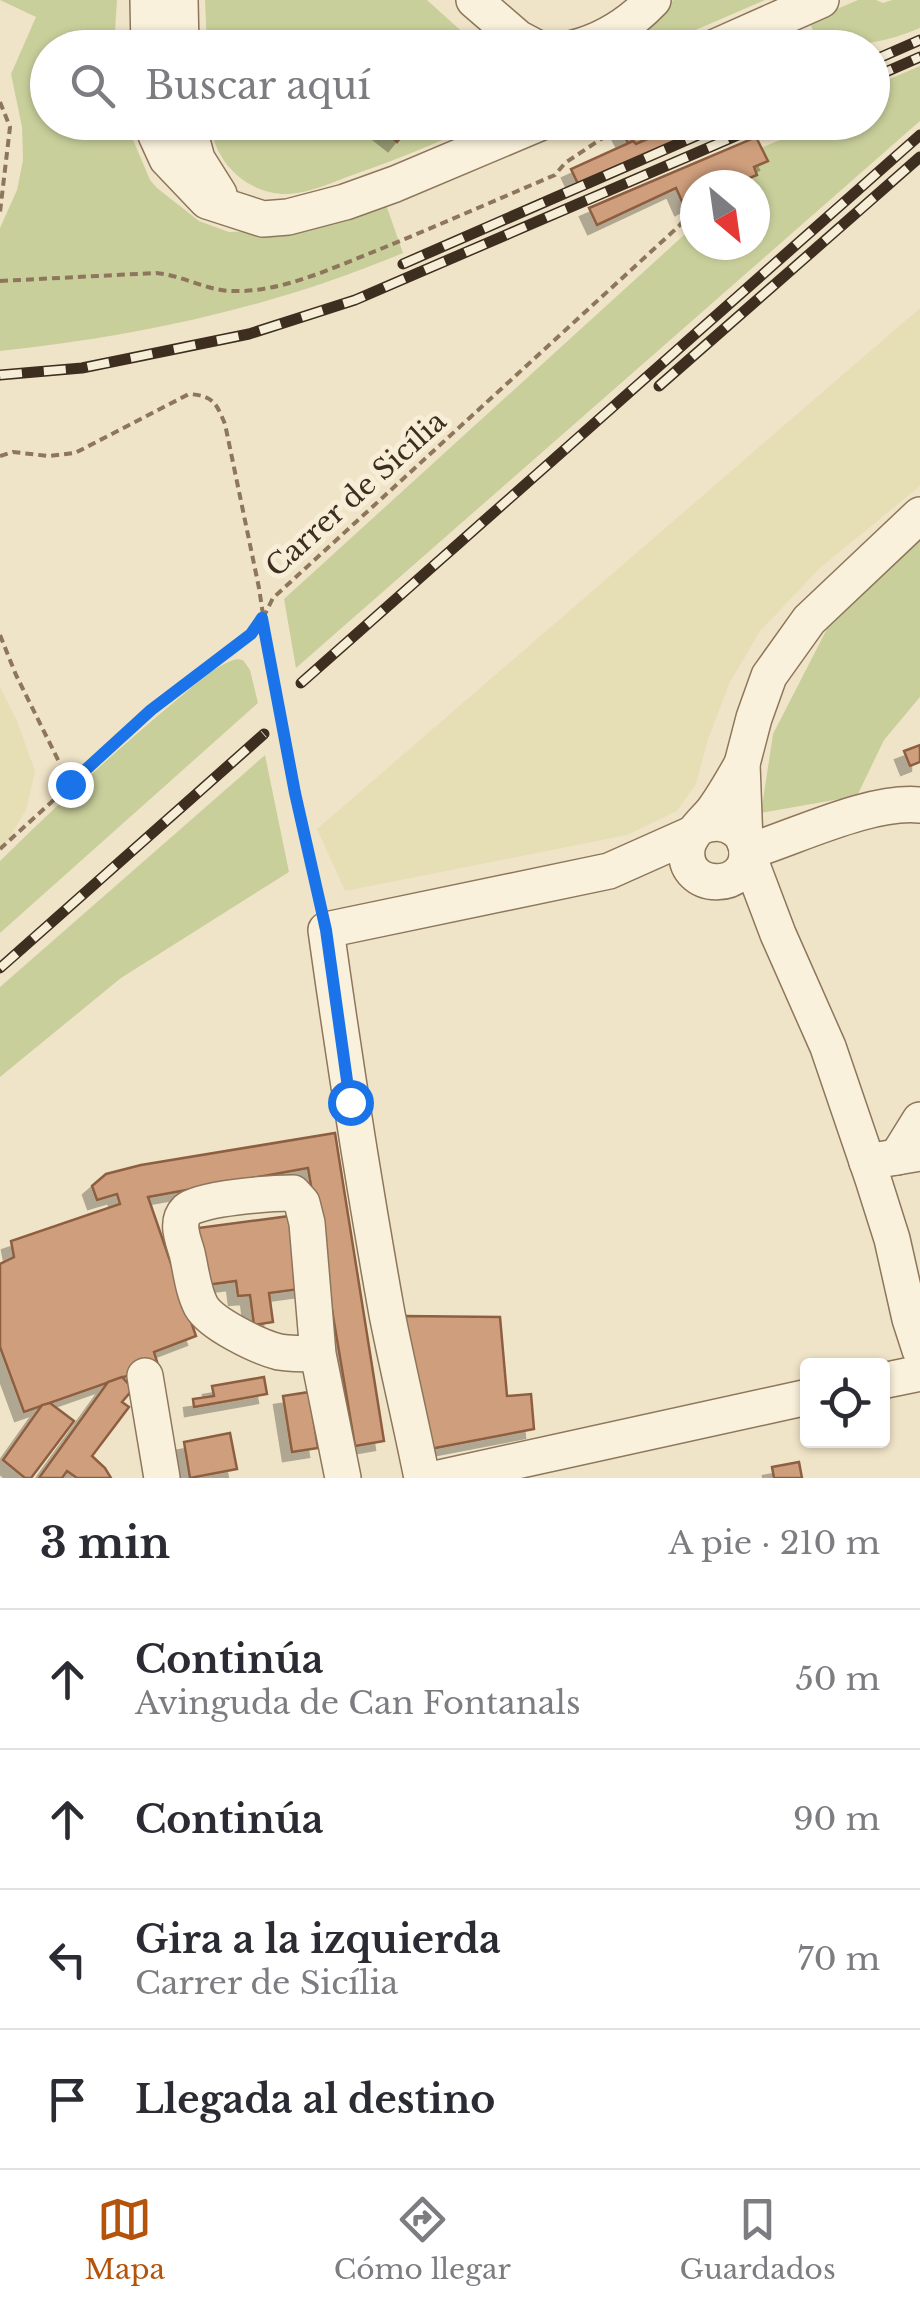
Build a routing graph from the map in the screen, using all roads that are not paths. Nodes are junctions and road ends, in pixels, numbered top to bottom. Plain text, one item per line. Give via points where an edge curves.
1 (148, 0) edge
2 (180, 0) edge
3 (474, 0) edge
4 (653, 0) edge
5 (821, 0) edge
6 (149, 30) edge
7 (180, 30) edge
8 (509, 30) edge
9 (616, 30) edge
10 (753, 30) edge
11 (158, 140) edge
12 (192, 140) edge
13 (499, 140) edge
14 (235, 208) junction
15 (920, 515) edge
16 (742, 764) junction
17 (920, 805) edge
18 (696, 831) junction
19 (746, 848) junction
20 (609, 871) junction
21 (708, 880) junction
22 (778, 934) junction
23 (920, 1120) edge
24 (895, 1157) edge
25 (920, 1350) edge
26 (318, 1354) junction
27 (920, 1373) edge
28 (145, 1376) dead end
29 (890, 1379) edge
30 (800, 1399) edge
31 (162, 1478) edge
32 (343, 1478) edge
33 (422, 1478) edge
34 (438, 1478) edge

1 - 6 street
2 - 7 street
3 - 8 street
4 - 9 street
5 - 10 street
11 - 14 street via 208,200
12 - 14 street via 216,191
13 - 14 street via 395,184 288,217 263,219
15 - 16 street via 809,620 769,676
16 - 18 street
16 - 19 street
17 - 19 street via 890,806
18 - 19 street via 727,824
18 - 20 street
18 - 21 street via 686,852 692,871
19 - 21 street via 746,862 734,878
19 - 22 street
20 - 21 street via 680,872
20 - 33 street via 326,930 376,1254
21 - 22 street
22 - 24 street via 828,1048
23 - 24 street
24 - 25 street via 892,1239
26 - 26 street via 281,1352 212,1320 197,1294 180,1225 184,1213 194,1205 293,1193 307,1223
26 - 32 street
27 - 29 street
28 - 31 street
30 - 34 street

